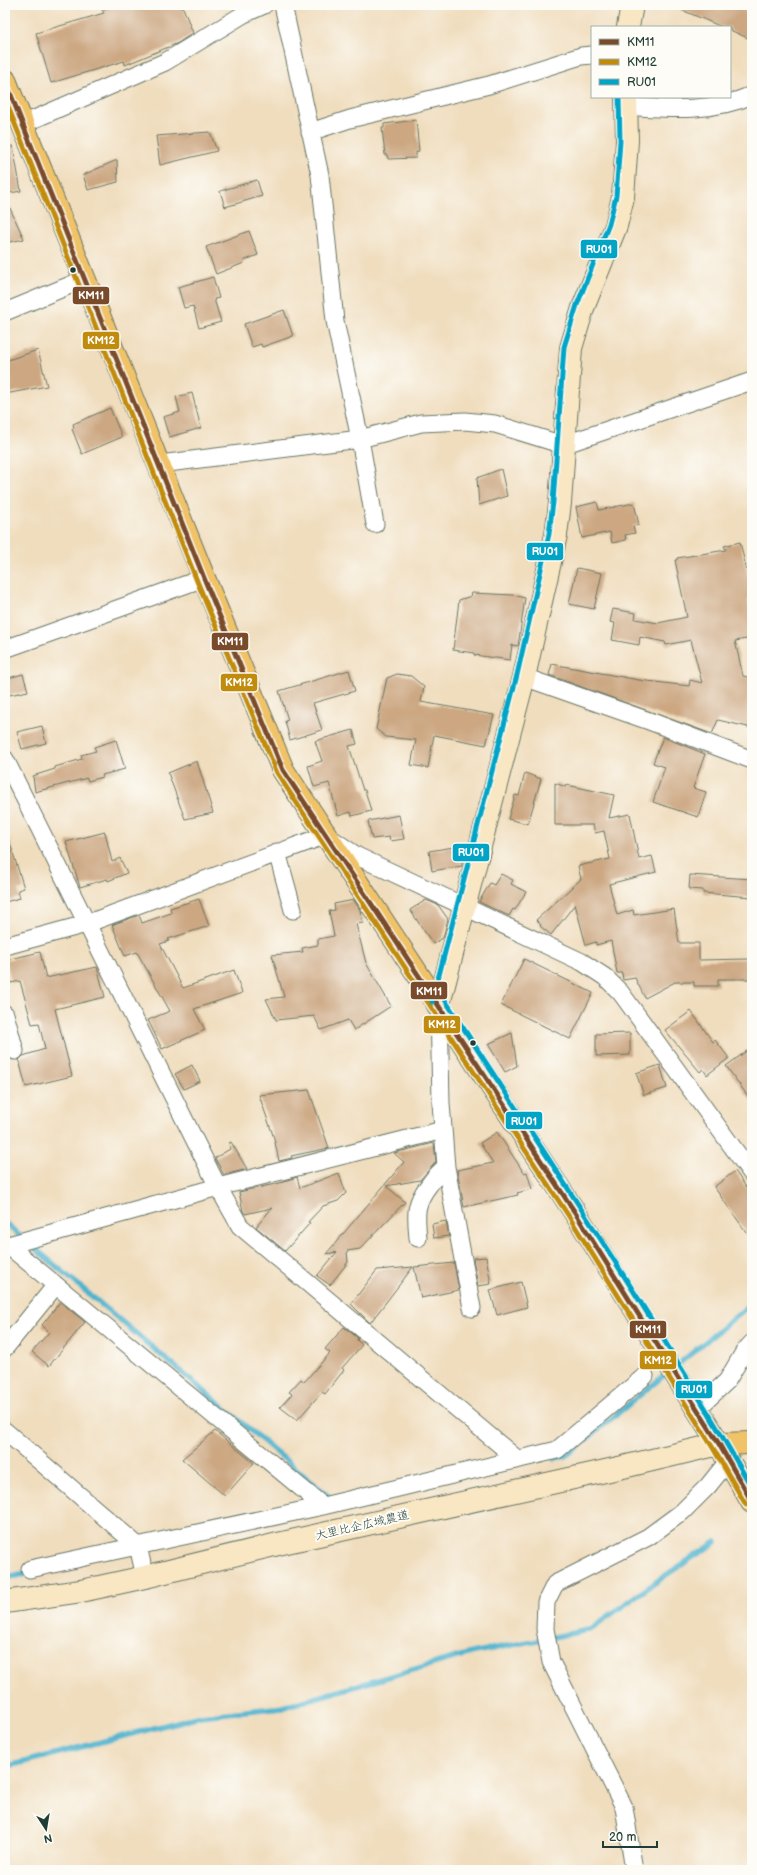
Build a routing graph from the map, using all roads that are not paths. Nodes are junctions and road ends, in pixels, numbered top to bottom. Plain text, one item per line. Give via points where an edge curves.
1 (264, 5) edge
2 (283, 5) edge
3 (632, 5) edge
4 (628, 26) edge
5 (591, 55) edge
6 (5, 80) edge
7 (752, 94) edge
8 (626, 101) edge
9 (23, 124) junction
10 (310, 132) junction
11 (84, 280) junction
12 (5, 312) edge
13 (752, 381) edge
14 (360, 439) junction
15 (563, 445) junction
16 (160, 464) junction
17 (375, 524) dead end
18 (204, 578) junction
19 (5, 649) edge
20 (524, 677) junction
21 (5, 760) edge
22 (752, 760) edge
23 (326, 835) junction
24 (277, 852) junction
25 (463, 907) junction
26 (293, 910) dead end
27 (86, 924) junction
28 (5, 946) edge
29 (439, 1004) junction
30 (5, 1014) edge
31 (15, 1051) dead end
32 (443, 1130) junction
33 (446, 1167) junction
34 (752, 1174) edge
35 (218, 1187) junction
36 (418, 1238) dead end
37 (6, 1246) edge
38 (56, 1285) junction
39 (472, 1308) dead end
40 (752, 1343) edge
41 (5, 1348) edge
42 (645, 1376) dead end
43 (698, 1409) junction
44 (5, 1431) edge
45 (752, 1443) edge
46 (724, 1452) junction
47 (517, 1459) junction
48 (752, 1502) edge
49 (323, 1506) junction
50 (138, 1546) junction
51 (30, 1569) dead end
52 (145, 1577) junction
53 (5, 1602) edge
54 (634, 1870) edge

1 - 9 street via 244,14 165,62
2 - 10 street
3 - 4 street
5 - 10 street
6 - 9 highway
7 - 8 street via 719,106 679,109
8 - 15 street via 627,141 623,197 616,226 583,308 571,348
9 - 11 highway
10 - 14 street via 320,175 335,321
11 - 12 street
11 - 16 highway
13 - 15 street
14 - 15 street via 422,423 465,421 495,424
14 - 16 street
14 - 17 street
15 - 20 street via 556,535
16 - 18 highway
18 - 19 street
18 - 23 highway via 283,770
20 - 22 street
20 - 25 street
21 - 27 street
23 - 24 street
23 - 25 street via 358,856
23 - 29 highway
24 - 26 street
24 - 27 street
25 - 29 street
25 - 34 street via 582,962 605,977 626,998
27 - 28 street
27 - 35 street
29 - 32 street
29 - 43 highway via 574,1211
30 - 31 street
32 - 33 street
32 - 35 street
33 - 36 street via 439,1172 417,1204
33 - 39 street
35 - 37 street
35 - 47 street via 240,1226
37 - 38 street
38 - 41 street
38 - 49 street
40 - 43 street via 727,1381
42 - 47 street via 557,1450
43 - 46 highway
44 - 50 street
45 - 46 highway
46 - 48 highway
46 - 52 street, 大里比企広域農道 via 624,1467 278,1544
46 - 54 street via 708,1486 682,1512 648,1537 555,1584 546,1602 545,1629 551,1662 624,1807
47 - 49 street
49 - 50 street
50 - 51 street
50 - 52 street
52 - 53 street, 大里比企広域農道 via 81,1591

